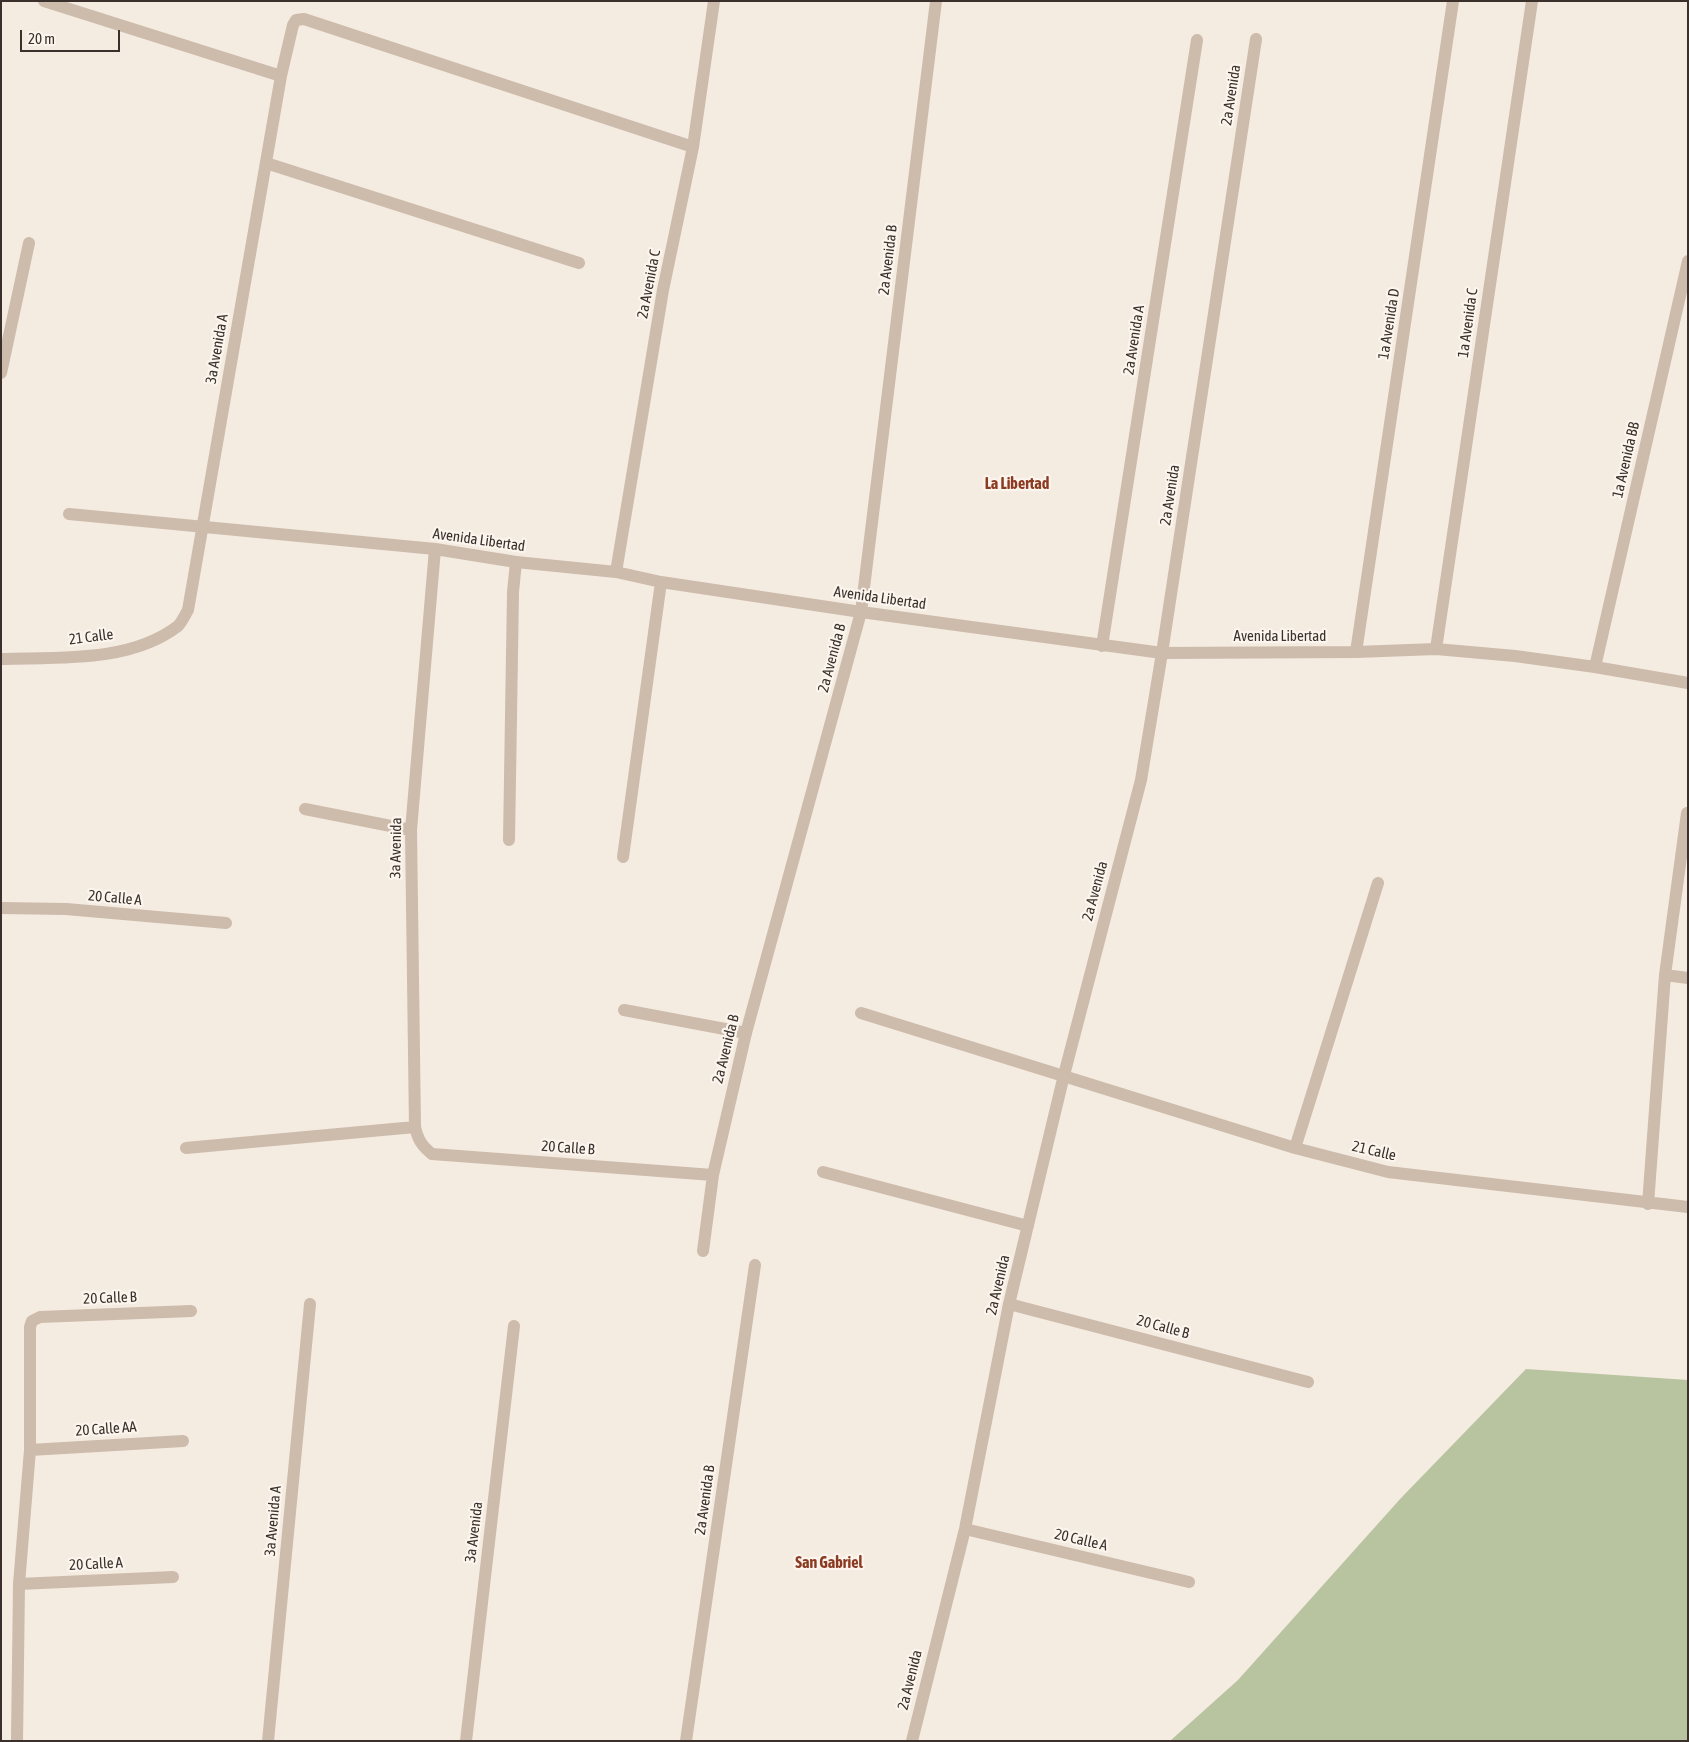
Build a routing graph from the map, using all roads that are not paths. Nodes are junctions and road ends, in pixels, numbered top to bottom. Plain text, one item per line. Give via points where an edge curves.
1 (44, 1) edge
2 (714, 1) edge
3 (936, 1) edge
4 (1454, 1) edge
5 (1532, 1) edge
6 (1256, 39) dead end
7 (1197, 40) dead end
8 (281, 76) junction
9 (693, 148) junction
10 (266, 163) junction
11 (29, 243) dead end
12 (1688, 262) edge
13 (579, 263) dead end
14 (1, 373) edge
15 (69, 514) dead end
16 (202, 528) junction
17 (435, 549) junction
18 (516, 562) junction
19 (616, 572) junction
20 (661, 582) junction
21 (861, 612) junction
22 (179, 624) joint
23 (1102, 646) junction
24 (1436, 649) junction
25 (1356, 652) junction
26 (1162, 653) junction
27 (1, 659) edge
28 (1595, 667) junction
29 (1688, 683) edge
30 (304, 809) dead end
31 (1686, 813) dead end
32 (411, 830) junction
33 (510, 840) dead end
34 (623, 858) dead end
35 (1378, 883) dead end
36 (1, 908) edge
37 (226, 923) dead end
38 (1665, 975) junction
39 (1688, 978) edge
40 (624, 1010) dead end
41 (861, 1012) dead end
42 (746, 1033) junction
43 (1064, 1075) junction
44 (416, 1127) junction
45 (423, 1147) joint
46 (186, 1148) dead end
47 (1295, 1148) junction
48 (823, 1172) dead end
49 (713, 1176) junction
50 (1648, 1204) junction
51 (1688, 1207) edge
52 (1028, 1226) junction
53 (703, 1251) dead end
54 (756, 1264) dead end
55 (310, 1304) dead end
56 (1009, 1304) junction
57 (191, 1311) dead end
58 (514, 1326) dead end
59 (1308, 1382) dead end
60 (183, 1441) dead end
61 (30, 1450) junction
62 (965, 1529) junction
63 (173, 1577) dead end
64 (1189, 1582) dead end
65 (20, 1584) junction
66 (17, 1741) edge
67 (268, 1741) edge
68 (466, 1741) edge
69 (686, 1741) edge
70 (912, 1741) edge

1 - 8 street
2 - 9 street, 2a Avenida C
3 - 21 street, 2a Avenida B
4 - 25 street, 1a Avenida D
5 - 24 street, 1a Avenida C
6 - 26 street, 2a Avenida
7 - 23 street, 2a Avenida A
8 - 9 street, 3a Avenida A via 293,26 296,20 304,19
8 - 10 street, 3a Avenida A
9 - 19 street, 2a Avenida C via 663,290
10 - 13 street
10 - 16 street, 3a Avenida A
11 - 14 street
12 - 28 street, 1a Avenida BB
15 - 16 street, Avenida Libertad
16 - 17 street, Avenida Libertad
16 - 22 street, 3a Avenida A via 188,610
17 - 18 street, Avenida Libertad
17 - 32 street, 3a Avenida
18 - 19 street, Avenida Libertad
18 - 33 street
19 - 20 street, Avenida Libertad
20 - 21 street, Avenida Libertad
20 - 34 street
21 - 23 street, Avenida Libertad
21 - 42 street, 2a Avenida B
22 - 27 street, 21 Calle via 151,642 97,656
23 - 26 street, Avenida Libertad
24 - 25 street, Avenida Libertad
24 - 28 street, Avenida Libertad
25 - 26 street, Avenida Libertad
26 - 43 street, 2a Avenida via 1141,780
28 - 29 street, Avenida Libertad
30 - 32 street
31 - 38 street
32 - 44 street, 3a Avenida
35 - 47 street
36 - 37 street, 20 Calle A
38 - 39 street
38 - 50 street
40 - 42 street
41 - 43 street, 21 Calle
42 - 49 street, 2a Avenida B
43 - 47 street, 21 Calle
43 - 52 street, 2a Avenida
44 - 45 street, 3a Avenida
44 - 46 street
45 - 49 street, 20 Calle B via 432,1154
47 - 50 street, 21 Calle via 1388,1172
48 - 52 street
49 - 53 street, 2a Avenida B
50 - 51 street, 21 Calle
52 - 56 street, 2a Avenida
54 - 69 street, 2a Avenida B
55 - 67 street, 3a Avenida A
56 - 59 street, 20 Calle B
56 - 62 street, 2a Avenida
57 - 61 street, 20 Calle B via 40,1317 32,1321
58 - 68 street, 3a Avenida
60 - 61 street, 20 Calle AA
61 - 65 street
62 - 64 street, 20 Calle A
62 - 70 street, 2a Avenida
63 - 65 street, 20 Calle A
65 - 66 street

